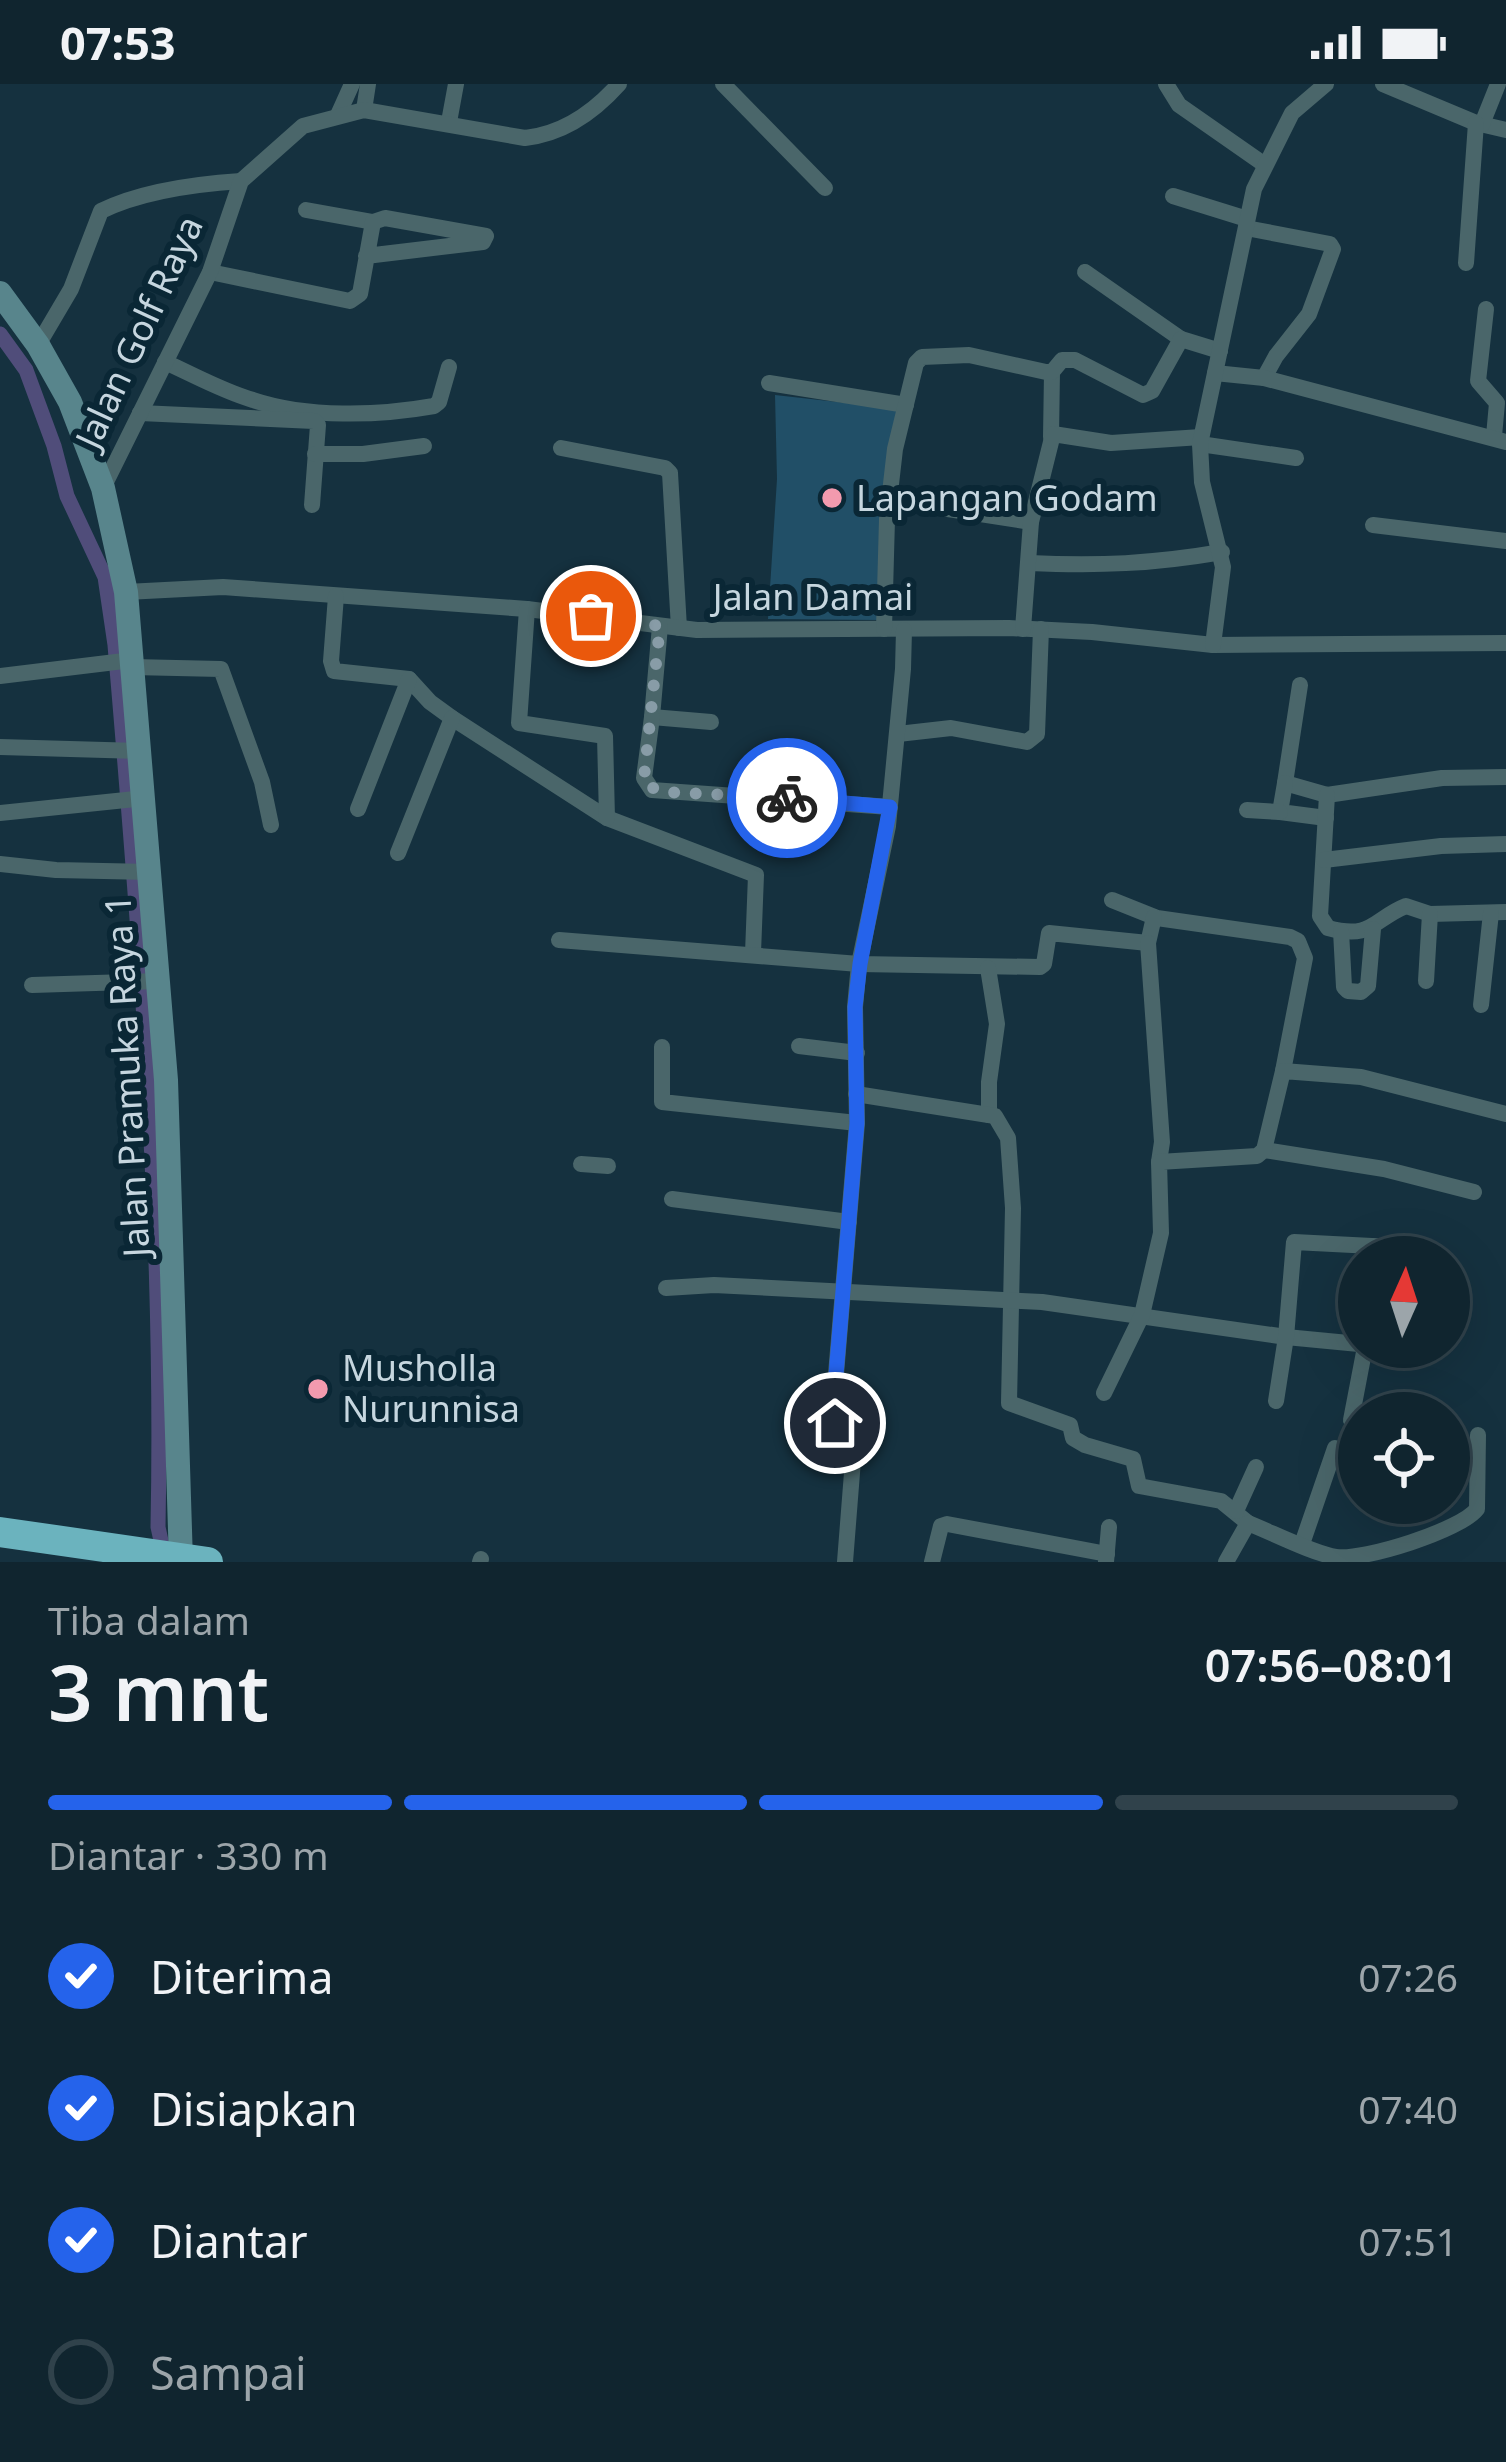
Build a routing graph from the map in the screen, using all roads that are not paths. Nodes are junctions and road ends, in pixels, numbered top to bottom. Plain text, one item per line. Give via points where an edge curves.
1 (352, 84) edge
2 (368, 84) edge
3 (456, 84) edge
4 (620, 84) edge
5 (723, 84) edge
6 (1166, 84) edge
7 (1325, 84) edge
8 (1383, 84) edge
9 (1498, 84) edge
10 (364, 110) junction
11 (338, 115) junction
12 (449, 122) junction
13 (1479, 124) junction
14 (1506, 130) edge
15 (1265, 165) junction
16 (241, 182) junction
17 (824, 188) dead end
18 (1173, 196) dead end
19 (305, 210) dead end
20 (373, 222) junction
21 (1246, 224) junction
22 (367, 256) junction
23 (1466, 263) dead end
24 (210, 272) junction
25 (1085, 272) dead end
26 (0, 293) edge
27 (1486, 309) dead end
28 (1181, 339) junction
29 (38, 345) junction
30 (1220, 351) junction
31 (165, 362) junction
32 (449, 367) dead end
33 (1052, 372) junction
34 (1215, 373) junction
35 (1264, 378) junction
36 (769, 383) dead end
37 (906, 405) junction
38 (140, 413) junction
39 (1051, 437) junction
40 (1500, 439) edge
41 (1200, 441) junction
42 (424, 446) dead end
43 (561, 448) dead end
44 (315, 454) junction
45 (1296, 458) dead end
46 (103, 488) junction
47 (889, 500) junction
48 (312, 506) dead end
49 (1031, 522) junction
50 (1373, 525) dead end
51 (1506, 541) edge
52 (1222, 552) junction
53 (1029, 563) junction
54 (126, 592) junction
55 (336, 596) junction
56 (527, 609) junction
57 (669, 627) junction
58 (884, 629) junction
59 (1032, 629) junction
60 (904, 630) junction
61 (1506, 643) edge
62 (1213, 645) junction
63 (124, 664) junction
64 (0, 676) edge
65 (409, 679) junction
66 (1300, 685) dead end
67 (652, 717) junction
68 (452, 718) junction
69 (711, 722) dead end
70 (898, 734) junction
71 (0, 747) edge
72 (130, 750) junction
73 (1506, 777) edge
74 (1285, 784) junction
75 (1327, 795) junction
76 (133, 799) junction
77 (890, 807) junction
78 (358, 808) dead end
79 (1247, 811) dead end
80 (1280, 812) junction
81 (0, 813) edge
82 (607, 818) junction
83 (1326, 818) junction
84 (271, 825) dead end
85 (1506, 844) edge
86 (398, 854) dead end
87 (1324, 860) junction
88 (0, 864) edge
89 (136, 873) junction
90 (1112, 901) dead end
91 (1498, 912) edge
92 (1430, 914) junction
93 (1154, 917) junction
94 (1373, 929) junction
95 (1341, 931) junction
96 (559, 940) dead end
97 (1148, 944) junction
98 (753, 953) junction
99 (860, 964) junction
100 (988, 968) junction
101 (1426, 981) dead end
102 (145, 982) junction
103 (32, 985) dead end
104 (1481, 1005) dead end
105 (799, 1046) dead end
106 (662, 1047) dead end
107 (856, 1053) junction
108 (1283, 1071) junction
109 (856, 1094) junction
110 (1506, 1114) edge
111 (988, 1115) junction
112 (857, 1123) junction
113 (1264, 1150) junction
114 (1159, 1162) junction
115 (581, 1164) dead end
116 (608, 1166) dead end
117 (1474, 1192) dead end
118 (672, 1199) dead end
119 (849, 1222) junction
120 (1338, 1247) edge
121 (666, 1288) dead end
122 (844, 1295) junction
123 (1009, 1301) junction
124 (1142, 1315) junction
125 (1286, 1337) junction
126 (1338, 1342) edge
127 (1104, 1393) dead end
128 (1276, 1401) dead end
129 (1478, 1435) dead end
130 (1335, 1448) dead end
131 (1256, 1467) dead end
132 (1242, 1517) junction
133 (1109, 1527) dead end
134 (0, 1532) edge
135 (1302, 1544) junction
136 (106, 1554) edge
137 (178, 1558) edge
138 (1106, 1558) edge
139 (845, 1562) edge
140 (932, 1562) edge
141 (1226, 1562) edge

1 - 11 street
2 - 10 street
3 - 12 street
4 - 12 street, Jalan Golf Raya via 566,128 541,136
5 - 17 street
6 - 15 street via 1179,106
7 - 15 street via 1292,113
8 - 13 street
9 - 13 street
10 - 11 street, Jalan Golf Raya
10 - 12 street, Jalan Golf Raya
11 - 16 street, Jalan Golf Raya via 303,125
13 - 14 street
13 - 23 street
15 - 21 street
16 - 24 street, Jalan Golf Raya
16 - 29 street via 205,183 101,211 71,289
18 - 21 street
19 - 20 street
20 - 22 street
20 - 22 street via 487,239
21 - 30 street
21 - 35 street via 1332,247 1309,314
22 - 24 street via 360,294 350,301
24 - 31 street, Jalan Golf Raya
25 - 28 street
26 - 29 main road, Jalan Pramuka Raya 1
27 - 40 street via 1478,381 1497,403
28 - 30 street
28 - 33 street via 1148,394 1075,360 1062,360
29 - 46 main road, Jalan Pramuka Raya 1
30 - 34 street
31 - 32 street via 269,405 360,413 440,403
31 - 38 street, Jalan Golf Raya
33 - 37 street via 969,355 922,357
33 - 39 street
34 - 35 street
34 - 41 street
35 - 40 street
36 - 37 street
37 - 47 street
38 - 44 street via 308,419 317,424
38 - 46 street, Jalan Golf Raya
39 - 41 street
39 - 49 street
41 - 45 street
41 - 52 street via 1202,482
42 - 44 street
43 - 57 street via 670,473
44 - 48 street
46 - 54 main road, Jalan Pramuka Raya 1
47 - 49 street
47 - 58 street
49 - 53 street
50 - 51 street
52 - 53 street via 1089,567
52 - 62 street
53 - 59 street
54 - 55 street, Jalan Damai via 223,587
54 - 63 main road, Jalan Pramuka Raya 1
55 - 56 street, Jalan Damai
55 - 65 street via 334,671
56 - 57 street, Jalan Damai
56 - 82 street via 519,723 605,736
57 - 58 street, Jalan Damai
57 - 67 street
58 - 60 street, Jalan Damai
59 - 60 street, Jalan Damai
59 - 62 street, Jalan Damai
59 - 70 street via 1033,739 951,728
60 - 70 street
61 - 62 street, Jalan Damai
63 - 64 street
63 - 72 main road, Jalan Pramuka Raya 1
63 - 84 street via 221,668
65 - 68 street
65 - 78 street
66 - 74 street
67 - 69 street
67 - 77 street via 644,778 652,790
68 - 82 street
68 - 86 street
70 - 77 street
71 - 72 street
72 - 76 main road, Jalan Pramuka Raya 1
73 - 75 street
74 - 75 street
74 - 80 street
75 - 83 street
76 - 81 street
76 - 89 main road, Jalan Pramuka Raya 1
77 - 99 street
79 - 80 street
80 - 83 street
82 - 98 street via 756,875
83 - 87 street
85 - 87 street
87 - 95 street via 1320,916
88 - 89 street
89 - 102 main road, Jalan Pramuka Raya 1
90 - 93 street
91 - 92 street
91 - 104 street
92 - 94 street via 1406,906
92 - 101 street
93 - 97 street
93 - 108 street via 1298,941 1305,958
94 - 95 street
94 - 95 street via 1368,986 1360,992 1343,986
96 - 98 street
97 - 100 street via 1052,932 1040,967
97 - 114 street
98 - 99 street
99 - 100 street
99 - 107 street
100 - 111 street via 998,1024
102 - 103 street
102 - 137 main road, Jalan Pramuka Raya 1 via 174,1267
105 - 107 street
106 - 112 street via 662,1102
107 - 109 street
108 - 110 street via 1360,1077
108 - 113 street
109 - 111 street
109 - 112 street
111 - 123 street via 1008,1138
112 - 119 street
113 - 114 street via 1247,1159
113 - 117 street
114 - 124 street via 1161,1233
115 - 116 street
118 - 119 street
119 - 122 street
120 - 125 street via 1294,1242
121 - 122 street
122 - 123 street
122 - 139 street via 833,1411 853,1460
123 - 124 street
123 - 132 street via 1009,1403 1058,1418 1084,1445 1133,1459 1139,1486 1221,1501
124 - 125 street
124 - 127 street
125 - 126 street
125 - 128 street
129 - 135 street via 1473,1515 1352,1557
130 - 135 street
131 - 132 street
132 - 135 street
132 - 141 street
133 - 138 street
134 - 136 highway
136 - 137 highway
138 - 140 street via 945,1524

